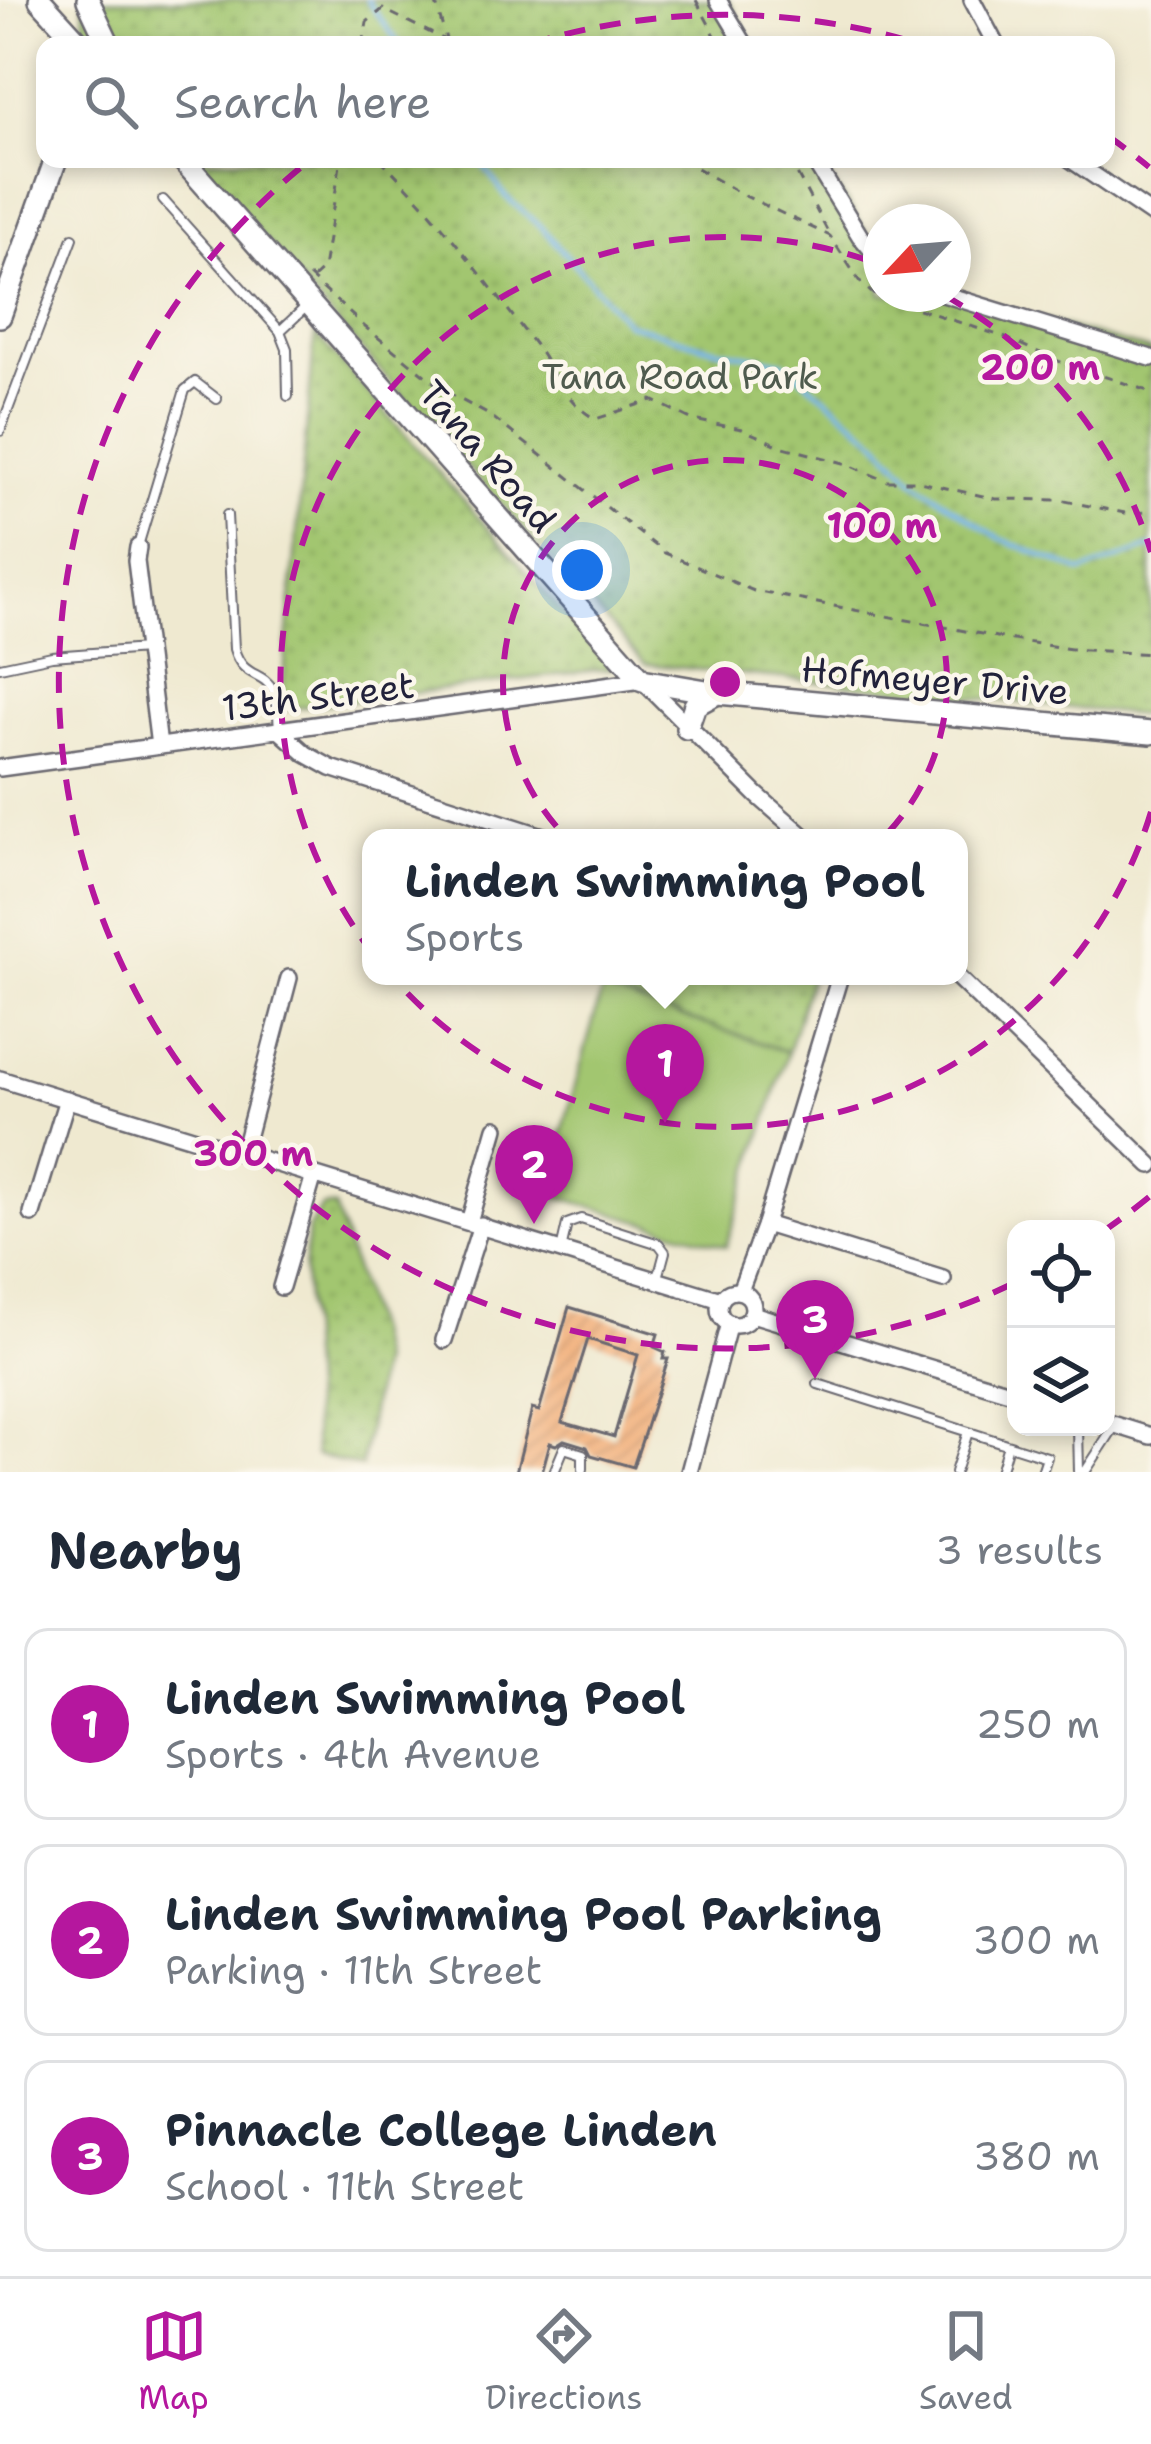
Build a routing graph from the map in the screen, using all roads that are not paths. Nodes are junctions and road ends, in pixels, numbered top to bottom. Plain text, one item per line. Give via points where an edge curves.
1 (40, 0) edge
2 (66, 0) edge
3 (88, 0) edge
4 (718, 0) edge
5 (972, 0) edge
6 (69, 36) edge
7 (72, 36) edge
8 (105, 36) edge
9 (740, 36) edge
10 (991, 36) edge
11 (53, 168) edge
12 (191, 168) edge
13 (818, 168) edge
14 (1083, 168) edge
15 (163, 200) dead end
16 (1151, 214) edge
17 (73, 238) dead end
18 (863, 240) edge
19 (308, 291) junction
20 (971, 303) edge
21 (0, 316) edge
22 (280, 331) junction
23 (1151, 358) edge
24 (288, 396) dead end
25 (217, 398) dead end
26 (0, 430) edge
27 (227, 514) dead end
28 (138, 547) joint
29 (147, 649) junction
30 (0, 667) edge
31 (642, 680) junction
32 (718, 693) junction
33 (688, 728) junction
34 (280, 730) junction
35 (1151, 733) edge
36 (160, 746) junction
37 (0, 768) edge
38 (521, 829) edge
39 (796, 829) edge
40 (289, 978) dead end
41 (837, 985) edge
42 (965, 985) edge
43 (0, 1079) edge
44 (68, 1099) junction
45 (496, 1128) dead end
46 (243, 1153) junction
47 (1151, 1165) edge
48 (314, 1174) junction
49 (32, 1214) dead end
50 (475, 1224) junction
51 (765, 1224) junction
52 (561, 1250) junction
53 (657, 1279) junction
54 (943, 1279) dead end
55 (281, 1287) dead end
56 (740, 1291) junction
57 (721, 1300) junction
58 (752, 1314) junction
59 (729, 1323) junction
60 (444, 1340) dead end
61 (818, 1384) dead end
62 (1007, 1391) edge
63 (1115, 1425) edge
64 (968, 1432) junction
65 (1079, 1436) edge
66 (1104, 1436) edge
67 (1151, 1436) edge
68 (1008, 1444) junction
69 (586, 1471) edge
70 (554, 1472) edge
71 (688, 1472) edge
72 (955, 1472) edge
73 (1000, 1472) edge
74 (1042, 1472) edge
75 (1082, 1472) edge

1 - 6 main road
2 - 7 main road
3 - 8 main road
4 - 9 street
5 - 10 street
11 - 21 main road
12 - 19 main road, Tana Road
13 - 18 street
14 - 16 street
15 - 22 lane
17 - 26 lane
19 - 22 lane
19 - 31 main road, Tana Road
20 - 23 street
22 - 24 lane
25 - 28 lane via 195,382 185,390
27 - 34 lane via 234,649 238,664 274,692
28 - 29 street
29 - 30 lane
29 - 36 street
31 - 32 main road, Hofmeyer Drive
31 - 33 street, Tana Road
31 - 34 street, 13th Street
32 - 33 main road via 695,705
32 - 35 main road, Hofmeyer Drive
33 - 39 street, Tana Road
34 - 36 street, 13th Street
34 - 38 street via 331,768
36 - 37 street, 13th Street
40 - 46 street
41 - 51 street
42 - 47 street
43 - 44 street
44 - 46 street
44 - 49 street
45 - 50 street
46 - 48 street
48 - 50 street
48 - 55 street
50 - 52 street
50 - 60 street
51 - 54 street
51 - 56 street
52 - 53 street
52 - 53 lane via 567,1224 581,1219 658,1244 665,1252
53 - 57 street
56 - 57 street
56 - 58 street
57 - 59 street
58 - 59 street
58 - 62 street
59 - 71 street
61 - 64 lane
63 - 67 street
64 - 68 lane
64 - 72 lane
65 - 75 lane
66 - 75 lane
68 - 73 lane
68 - 74 lane via 1047,1456
69 - 70 lane via 584,1454 564,1448

